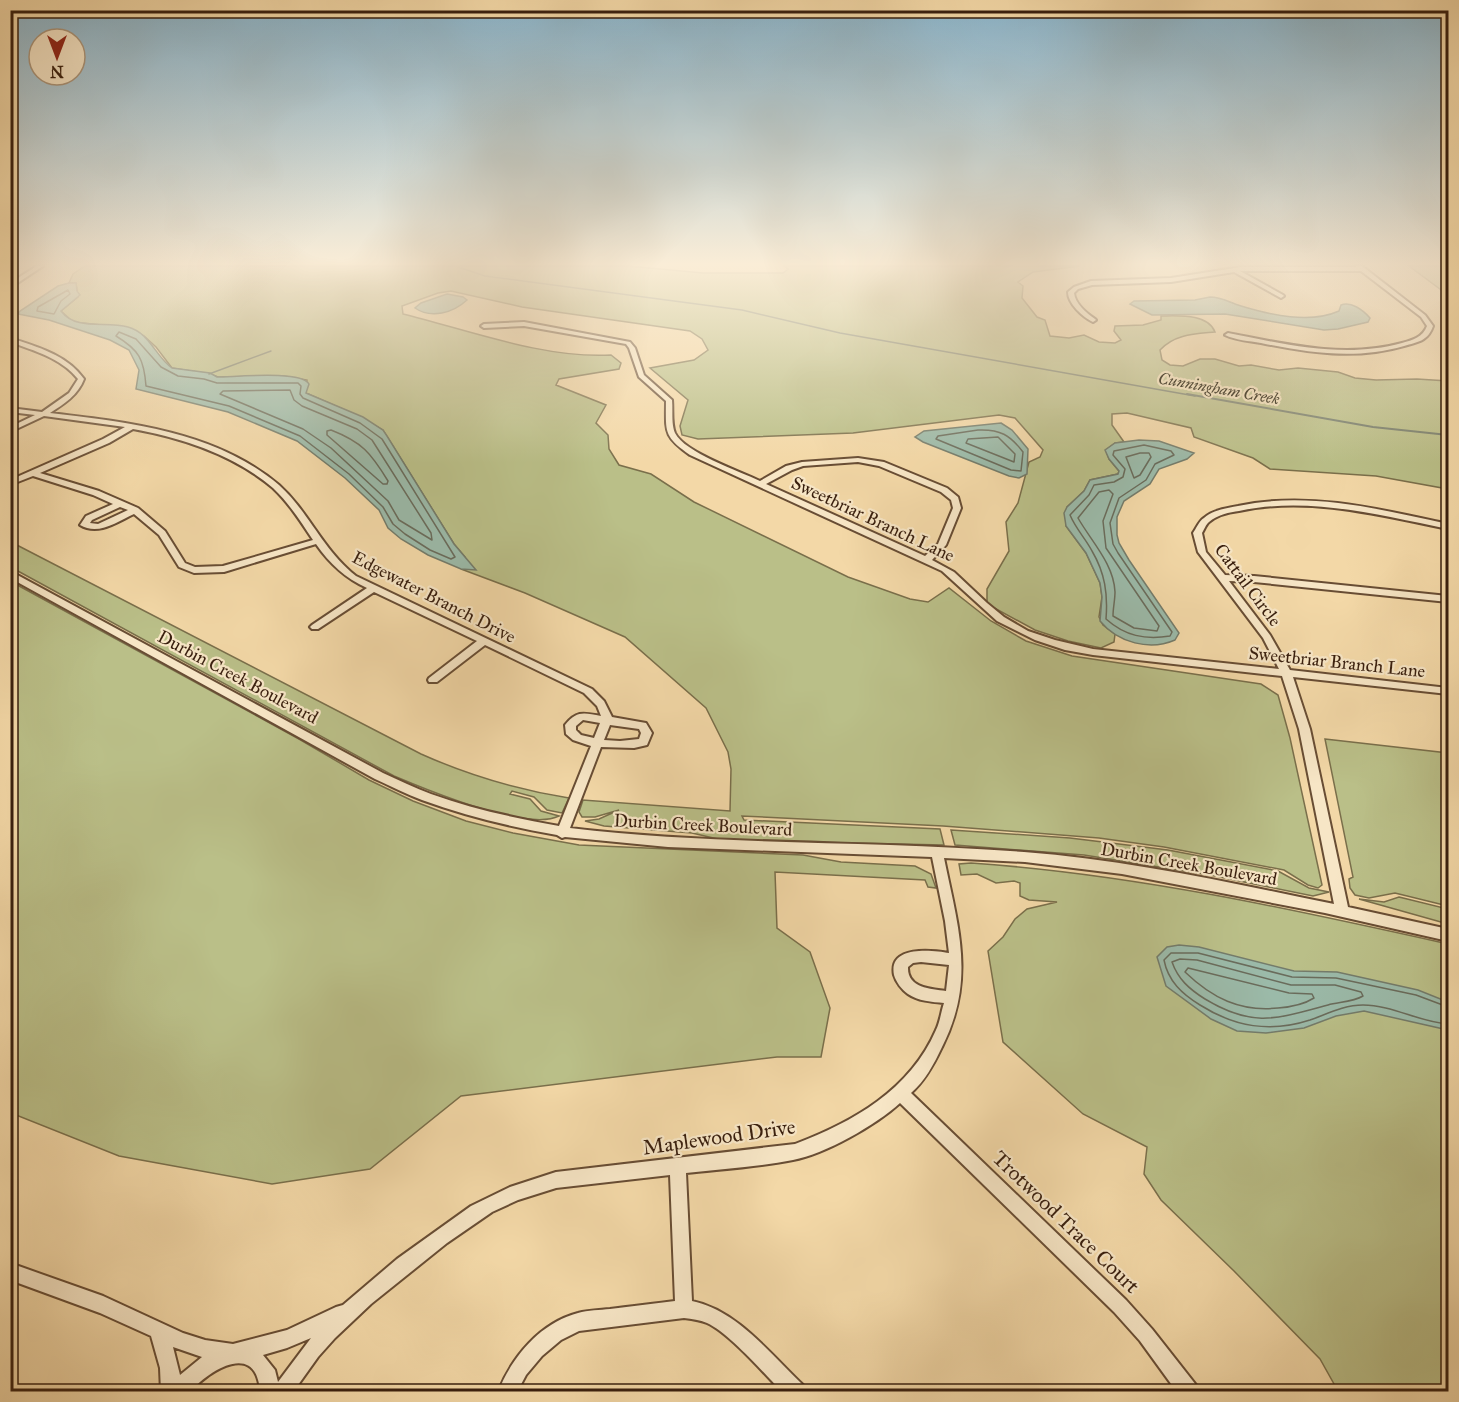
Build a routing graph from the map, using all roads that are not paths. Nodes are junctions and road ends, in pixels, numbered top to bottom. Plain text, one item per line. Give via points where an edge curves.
1 (565, 331) edge
2 (1428, 331) edge
3 (1228, 335) dead end
4 (10, 340) edge
5 (10, 410) edge
6 (42, 414) junction
7 (131, 427) junction
8 (10, 430) edge
9 (33, 473) junction
10 (10, 483) edge
11 (760, 484) junction
12 (121, 503) junction
13 (135, 510) junction
14 (1449, 526) edge
15 (318, 541) junction
16 (926, 561) junction
17 (10, 574) edge
18 (1222, 578) junction
19 (374, 588) junction
20 (1449, 599) edge
21 (315, 627) dead end
22 (484, 641) junction
23 (1286, 674) junction
24 (433, 680) dead end
25 (1449, 691) edge
26 (607, 719) junction
27 (599, 743) junction
28 (562, 833) junction
29 (937, 853) junction
30 (1342, 911) junction
31 (1449, 935) edge
32 (956, 960) junction
33 (953, 998) junction
34 (902, 1094) junction
35 (678, 1166) junction
36 (10, 1271) edge
37 (684, 1309) junction
38 (347, 1311) junction
39 (157, 1330) junction
40 (231, 1353) junction
41 (170, 1392) edge
42 (177, 1392) edge
43 (269, 1392) edge
44 (282, 1392) edge
45 (507, 1392) edge
46 (796, 1392) edge
47 (1189, 1392) edge

1 - 11 street, Sweetbriar Branch Lane via 628,343 641,376 669,400 670,430 677,442
2 - 3 street via 1415,341 1394,347 1349,353
4 - 6 street via 67,363 81,379 72,394
5 - 6 street, Edgewater Branch Drive
6 - 7 street, Edgewater Branch Drive
6 - 8 street
7 - 9 street
7 - 15 street, Edgewater Branch Drive via 199,444 254,471 284,496
9 - 10 street
9 - 12 street
11 - 16 street, Sweetbriar Branch Lane
11 - 16 street via 802,464 858,460 881,464 944,489 955,499 957,508 942,545
12 - 13 street
12 - 13 street via 89,518 84,525 99,527
13 - 15 street via 162,533 182,565 199,571 231,568
14 - 18 street, Cattail Circle via 1326,505 1267,504 1229,510 1205,520 1197,534 1202,552
15 - 19 street, Edgewater Branch Drive via 340,569
16 - 23 street, Sweetbriar Branch Lane via 955,576 1005,622 1053,643 1093,652
17 - 28 street, Durbin Creek Boulevard via 400,786 486,817
18 - 20 street
18 - 23 street, Cattail Circle via 1267,637
19 - 21 street
19 - 22 street, Edgewater Branch Drive
22 - 24 street
22 - 26 street, Edgewater Branch Drive via 588,691 602,704
23 - 25 street, Sweetbriar Branch Lane
23 - 30 street, Cattail Circle via 1303,722
26 - 27 street
26 - 27 street via 581,716 569,728 578,740
26 - 27 street via 642,726 647,733 643,742 635,746
27 - 28 street
28 - 29 street, Durbin Creek Boulevard via 659,842
29 - 30 street, Durbin Creek Boulevard via 1094,865
29 - 32 street, Maplewood Drive
30 - 31 street, Durbin Creek Boulevard
32 - 33 street, Maplewood Drive
32 - 33 street via 909,957 901,968 904,982 912,989
33 - 34 street, Maplewood Drive via 939,1041
34 - 35 street, Maplewood Drive via 858,1126 823,1143 795,1152
34 - 47 street, Trotwood Trace Court via 1120,1306
35 - 37 street
35 - 38 street, Maplewood Drive via 556,1180 494,1202 464,1219
36 - 39 street via 103,1305
37 - 45 street via 565,1327 530,1354
37 - 46 street via 715,1317 733,1330
38 - 40 street, Maplewood Drive via 289,1338
38 - 44 street, Maplewood Drive
39 - 40 street via 205,1349
39 - 41 street via 168,1354
40 - 42 street, Maplewood Drive via 205,1363
40 - 43 street via 250,1356 261,1365 268,1377

